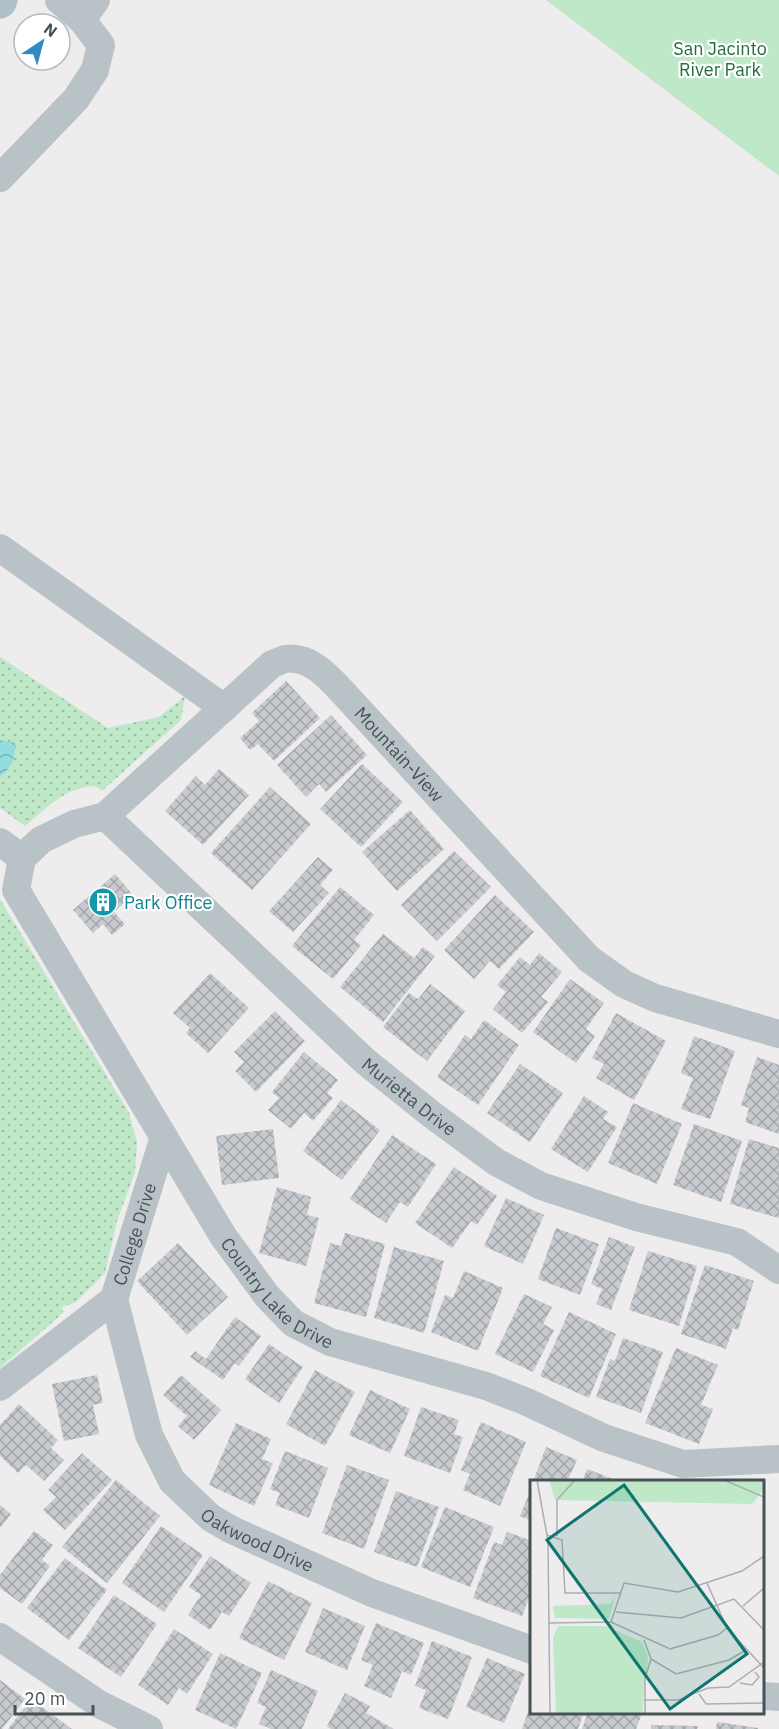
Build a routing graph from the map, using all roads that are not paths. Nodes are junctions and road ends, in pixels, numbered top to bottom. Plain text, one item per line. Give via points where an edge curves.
1 (59, 0) edge
2 (89, 10) edge
3 (0, 178) edge
4 (0, 548) edge
5 (224, 708) junction
6 (105, 816) junction
7 (11, 850) edge
8 (779, 1034) edge
9 (164, 1137) junction
10 (779, 1269) edge
11 (114, 1299) junction
12 (0, 1387) edge
13 (779, 1452) edge
14 (778, 1459) edge
15 (779, 1485) edge
16 (0, 1637) edge
17 (530, 1650) edge
18 (764, 1696) edge
19 (779, 1697) edge
20 (149, 1729) edge

1 - 2 lane
2 - 3 lane via 101,45 95,70 76,99
4 - 5 lane
5 - 6 lane, Mountain-View
5 - 8 lane, Mountain-View via 272,664 287,658 322,671 589,959 624,984 655,998
6 - 7 lane, Mountain-View via 74,824
6 - 10 lane, Murietta Drive via 366,1062 496,1162 542,1186 737,1242
7 - 9 lane, Country Lake Drive via 16,890
9 - 11 lane, College Drive
9 - 14 lane, Country Lake Drive via 223,1236 267,1296 293,1323 330,1342 486,1386 604,1438 683,1464
11 - 12 lane, College Drive
11 - 17 lane, Oakwood Drive via 149,1435 172,1481 211,1518 372,1593
13 - 14 lane
14 - 15 lane
16 - 20 lane via 99,1704
18 - 19 lane

